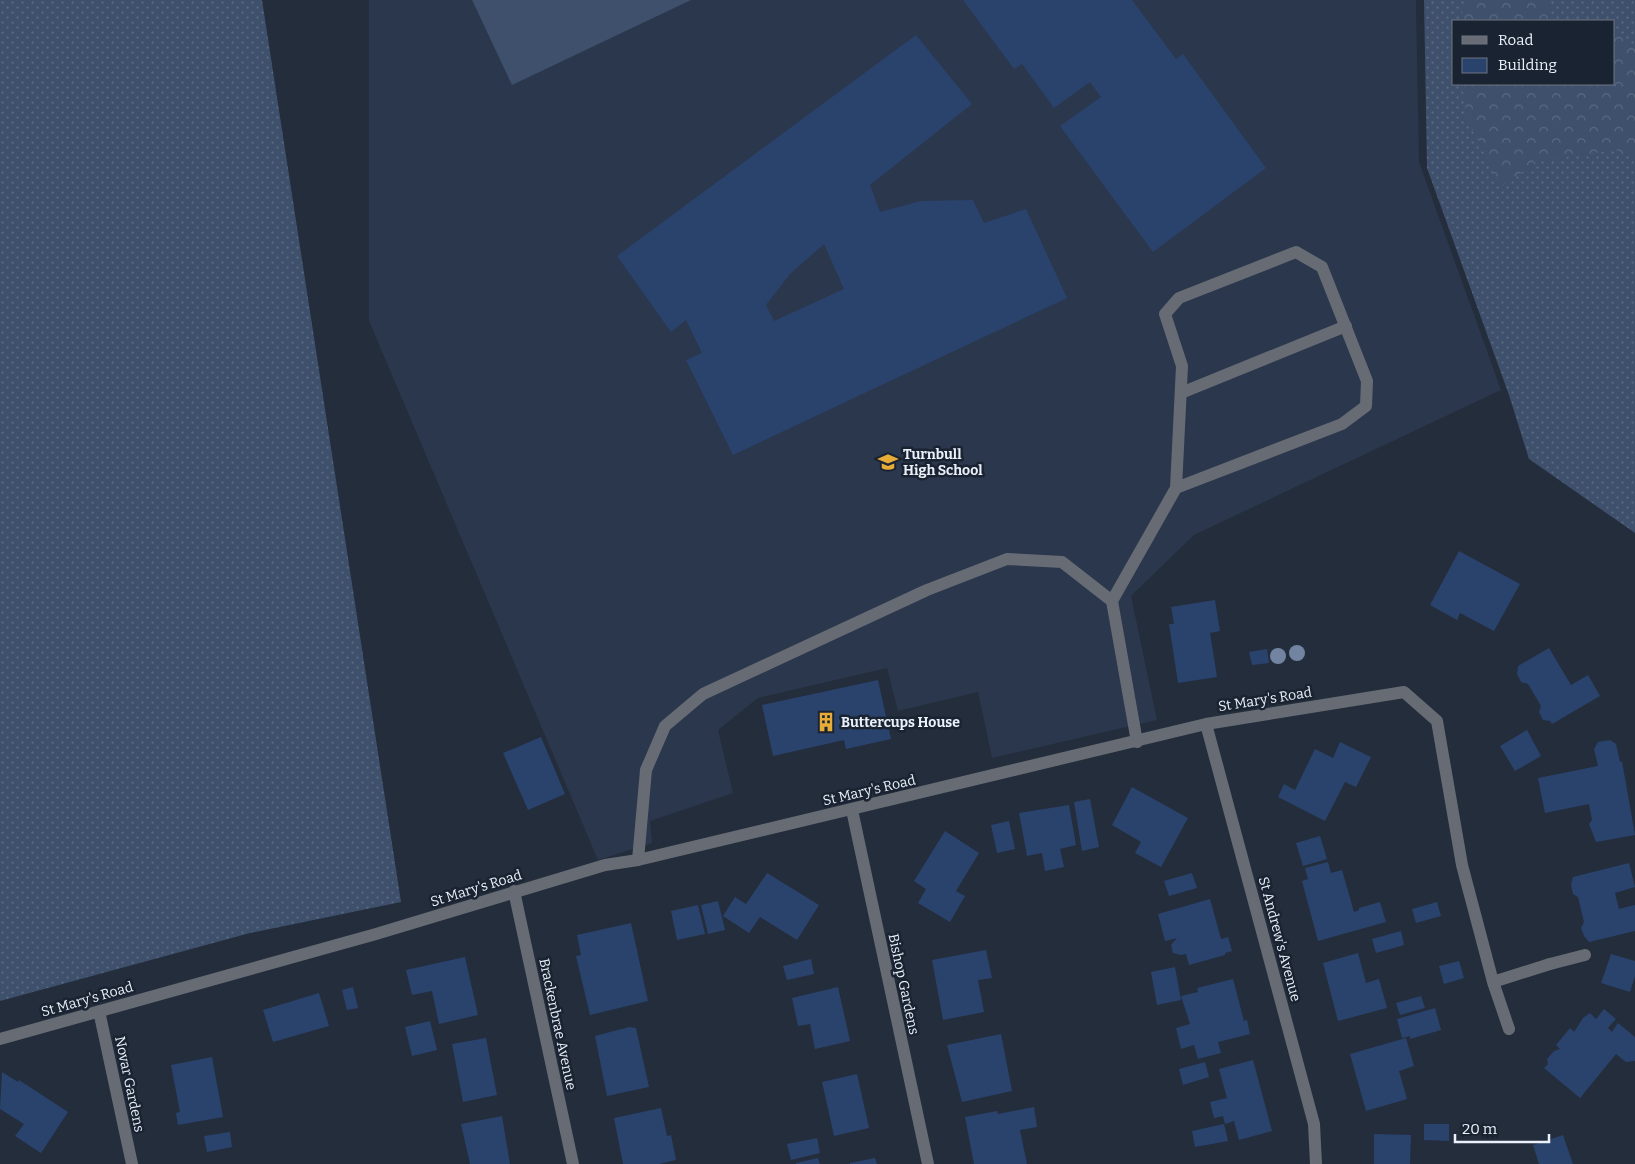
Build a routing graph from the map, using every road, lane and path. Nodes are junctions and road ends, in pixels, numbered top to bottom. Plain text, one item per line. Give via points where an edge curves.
1 (1346, 326) junction
2 (1181, 393) junction
3 (1176, 488) junction
4 (1112, 601) junction
5 (1206, 724) junction
6 (1137, 742) junction
7 (852, 810) junction
8 (638, 860) junction
9 (514, 891) junction
10 (1585, 955) dead end
11 (1493, 982) junction
12 (99, 1011) junction
13 (1509, 1029) dead end
14 (0, 1039) edge
15 (132, 1164) edge
16 (573, 1164) edge
17 (928, 1164) edge
18 (1316, 1164) edge

1 - 2 street
1 - 2 street via 1322,267 1296,252 1179,298 1165,314 1182,366
1 - 3 street via 1367,381 1366,406 1342,424
2 - 3 street
3 - 4 street
4 - 6 street
4 - 8 street via 1062,562 1007,559 927,590 702,694 665,726 646,770
5 - 6 street, St Mary's Road
5 - 11 street, St Mary's Road via 1404,692 1430,715 1436,721 1462,865
5 - 18 street, St Andrew's Avenue via 1314,1124
6 - 7 street, St Mary's Road
7 - 8 street, St Mary's Road
7 - 17 street, Bishop Gardens
8 - 9 street, St Mary's Road via 605,865
9 - 12 street, St Mary's Road
9 - 16 street, Brackenbrae Avenue
10 - 11 street
11 - 13 street, St Mary's Road
12 - 14 street, St Mary's Road
12 - 15 street, Novar Gardens

